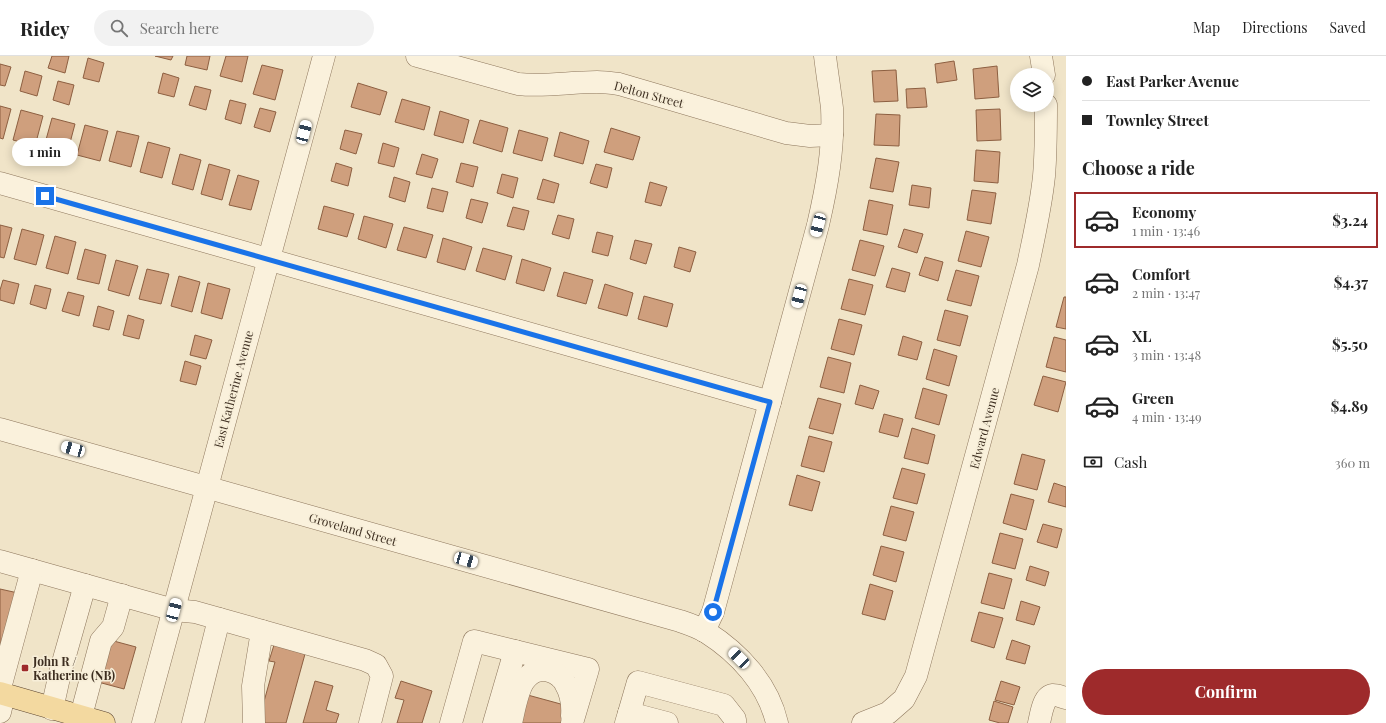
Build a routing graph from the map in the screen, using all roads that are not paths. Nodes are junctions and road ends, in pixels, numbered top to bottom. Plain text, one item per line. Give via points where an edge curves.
1 (324, 56) edge
2 (417, 56) edge
3 (825, 56) edge
4 (1042, 56) edge
5 (1043, 68) edge
6 (1046, 112) edge
7 (832, 135) junction
8 (0, 183) edge
9 (269, 259) junction
10 (770, 402) junction
11 (0, 429) edge
12 (206, 488) junction
13 (0, 561) edge
14 (32, 570) junction
15 (86, 584) junction
16 (122, 595) junction
17 (174, 610) junction
18 (219, 619) junction
19 (262, 631) junction
20 (704, 631) junction
21 (515, 651) junction
22 (1, 697) edge
23 (1066, 698) edge
24 (52, 709) junction
25 (81, 716) junction
26 (628, 718) edge
27 (104, 723) edge
28 (143, 723) edge
29 (193, 723) edge
30 (254, 723) edge
31 (370, 723) edge
32 (451, 723) edge
33 (494, 723) edge
34 (511, 723) edge
35 (572, 723) edge
36 (666, 723) edge
37 (735, 723) edge
38 (777, 723) edge
39 (864, 723) edge
40 (1038, 723) edge

1 - 9 street, East Katherine Avenue
2 - 7 street, Delton Street via 530,86 598,82 619,84 786,133
3 - 7 street via 832,108
4 - 5 street
6 - 39 street, Edward Avenue via 1044,177 1028,265 916,676 904,699 888,713
7 - 10 street via 830,168 818,225
8 - 9 street
9 - 10 street
9 - 12 street, East Katherine Avenue
10 - 20 street via 713,612
11 - 12 street, Groveland Street
12 - 17 street, East Katherine Avenue
12 - 20 street, Groveland Street via 680,621
13 - 14 street
14 - 15 street
14 - 22 street
15 - 16 street
15 - 24 street
16 - 17 street
16 - 25 street via 113,627 102,641
17 - 18 street via 195,612
17 - 28 street, East Katherine Avenue
18 - 19 street
18 - 29 street
19 - 30 street via 253,686
19 - 31 street via 376,665 382,676
20 - 38 street, Groveland Street via 748,667 763,688
21 - 32 street via 474,641
21 - 33 street
21 - 35 street via 588,670
22 - 24 main road
23 - 40 street via 1054,695 1049,697 1044,703
24 - 25 main road
25 - 27 main road
26 - 36 street
26 - 37 street via 638,682 724,705 735,719
34 - 35 street via 523,682 532,673 542,670 552,672 564,681 570,694

